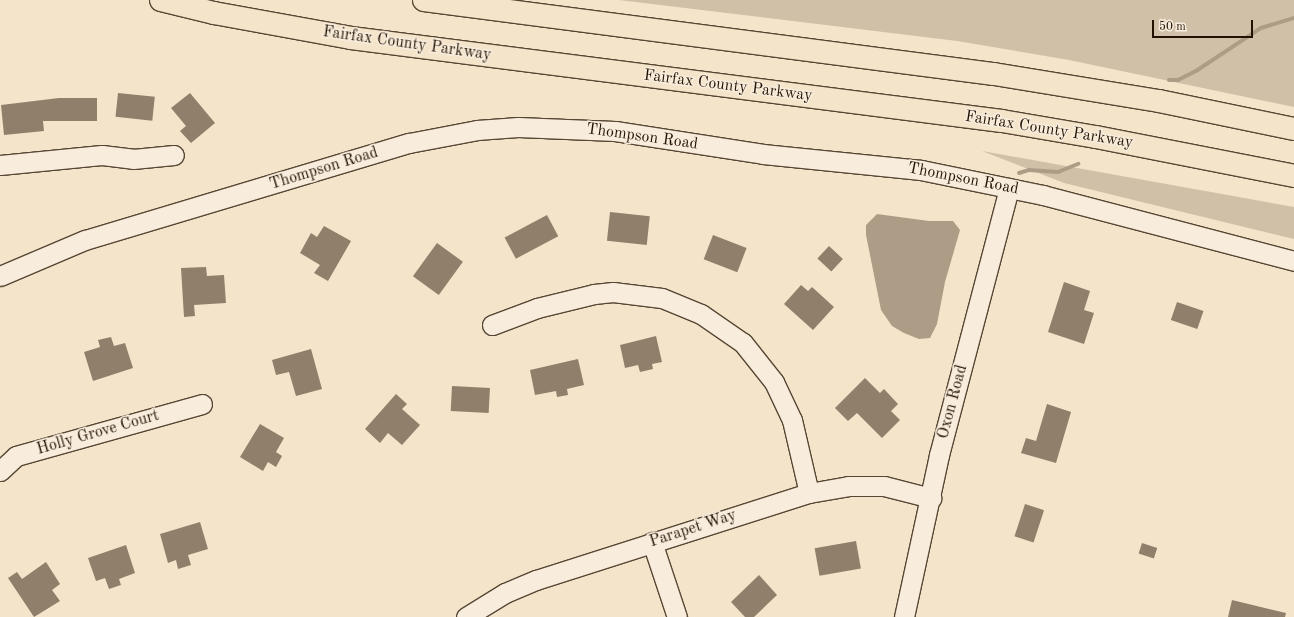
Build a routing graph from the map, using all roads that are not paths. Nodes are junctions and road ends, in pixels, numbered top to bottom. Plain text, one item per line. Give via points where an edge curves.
1 (161, 0) edge
2 (424, 0) edge
3 (1294, 129) edge
4 (174, 155) dead end
5 (0, 166) edge
6 (1294, 176) edge
7 (1009, 188) junction
8 (1294, 261) edge
9 (0, 276) edge
10 (492, 325) dead end
11 (202, 404) dead end
12 (0, 471) edge
13 (809, 493) junction
14 (931, 498) junction
15 (652, 542) junction
16 (466, 617) edge
17 (677, 617) edge
18 (904, 617) edge

1 - 6 highway, Fairfax County Parkway via 351,38 1002,121
2 - 3 highway via 994,74 1159,102
4 - 5 street via 133,159 102,155
7 - 8 street, Thompson Road
7 - 9 street, Thompson Road via 921,170 764,154 615,131 565,127 477,130 410,143 137,223 46,255
7 - 14 street, Oxon Road via 939,455
10 - 13 street via 537,308 613,292 662,298 701,314 743,343 774,382 792,420
11 - 12 street, Holly Grove Court via 16,456
13 - 14 street, Parapet Way via 848,486 884,486
13 - 15 street, Parapet Way
14 - 18 street, Oxon Road
15 - 16 street, Parapet Way via 536,580 505,593
15 - 17 street

